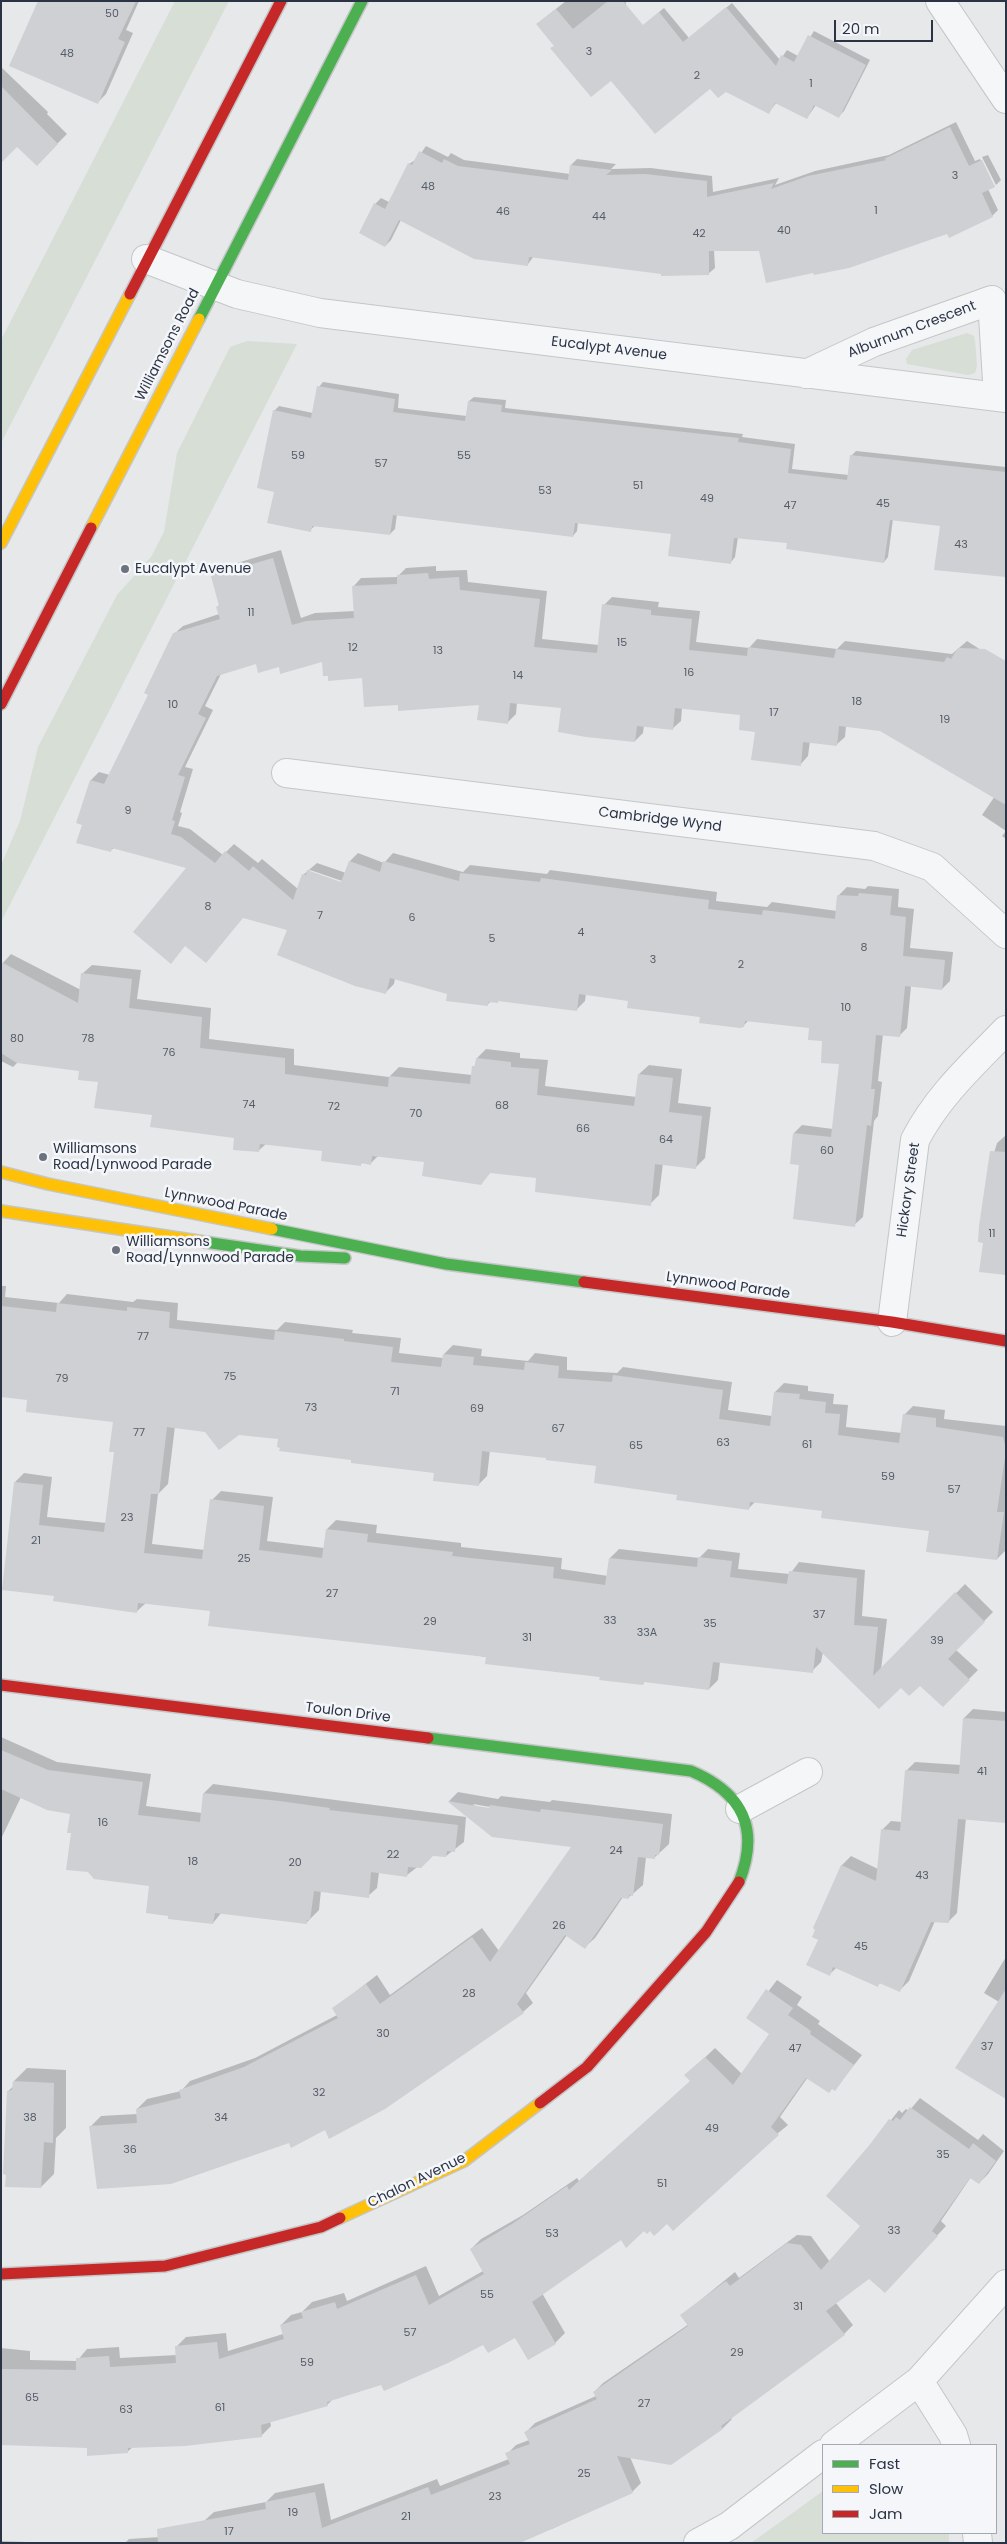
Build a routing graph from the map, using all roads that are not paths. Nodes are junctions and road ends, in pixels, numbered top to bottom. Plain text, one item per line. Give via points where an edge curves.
1 (281, 1) edge
2 (362, 1) edge
3 (940, 1) edge
4 (1006, 100) edge
5 (146, 259) junction
6 (215, 286) junction
7 (999, 295) edge
8 (806, 374) junction
9 (1002, 398) edge
10 (1, 543) edge
11 (1, 704) edge
12 (286, 773) dead end
13 (1006, 934) edge
14 (1006, 1030) edge
15 (1, 1172) edge
16 (1, 1211) edge
17 (446, 1264) junction
18 (892, 1322) junction
19 (1006, 1341) edge
20 (1, 1685) edge
21 (691, 1771) joint
22 (808, 1772) dead end
23 (740, 1809) junction
24 (1, 2274) edge
25 (1006, 2284) edge
26 (919, 2381) junction
27 (835, 2444) edge
28 (956, 2444) edge
29 (822, 2455) edge
30 (698, 2543) edge

1 - 5 main road
2 - 6 main road, Williamsons Road
3 - 4 street
5 - 6 street, Eucalypt Avenue
5 - 10 main road
6 - 8 street, Eucalypt Avenue via 320,313
6 - 11 main road, Williamsons Road
7 - 8 street, Alburnum Crescent via 874,342
7 - 9 street, Alburnum Crescent
8 - 9 street, Eucalypt Avenue
12 - 13 street, Cambridge Wynd via 874,846 932,867
14 - 18 street, Hickory Street via 944,1094 926,1117 914,1140
15 - 17 main road, Lynnwood Parade
16 - 17 main road, Lynnwood Parade via 300,1256
17 - 18 main road, Lynnwood Parade
18 - 19 main road, Lynnwood Parade
20 - 21 main road, Toulon Drive
21 - 23 main road, Chalon Avenue via 727,1791
22 - 23 street
23 - 24 main road, Chalon Avenue via 748,1833 747,1862 737,1888 706,1932 586,2067 464,2161 321,2226 165,2266
25 - 26 street
26 - 27 street
26 - 28 street via 953,2434
29 - 30 street via 730,2526

